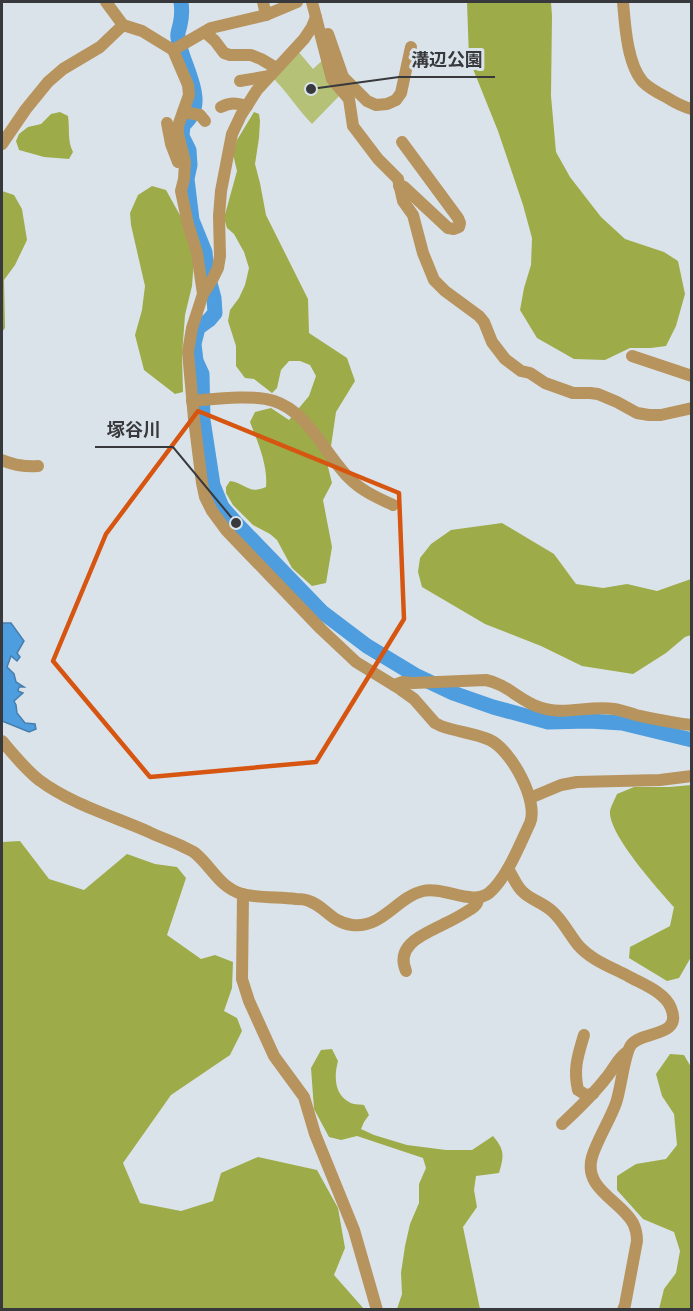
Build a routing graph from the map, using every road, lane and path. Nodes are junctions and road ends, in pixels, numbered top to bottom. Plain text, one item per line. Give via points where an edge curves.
1 (106, 2) edge
2 (263, 2) edge
3 (297, 2) edge
4 (312, 2) edge
5 (623, 2) edge
6 (266, 15) junction
7 (316, 17) junction
8 (123, 25) junction
9 (205, 32) junction
10 (180, 46) junction
11 (411, 47) dead end
12 (195, 52) dead end
13 (273, 72) junction
14 (240, 81) dead end
15 (247, 106) junction
16 (221, 107) dead end
17 (692, 109) edge
18 (167, 123) dead end
19 (3, 138) edge
20 (402, 142) dead end
21 (399, 186) junction
22 (181, 190) junction
23 (207, 288) junction
24 (632, 356) dead end
25 (692, 376) edge
26 (194, 401) junction
27 (692, 408) edge
28 (2, 460) edge
29 (38, 466) dead end
30 (393, 505) dead end
31 (394, 685) junction
32 (692, 725) edge
33 (2, 741) edge
34 (692, 776) edge
35 (530, 798) junction
36 (508, 869) junction
37 (243, 894) junction
38 (477, 898) junction
39 (406, 971) dead end
40 (584, 1035) dead end
41 (628, 1051) junction
42 (593, 1095) junction
43 (562, 1124) dead end
44 (377, 1310) edge
45 (623, 1310) edge

1 - 8 street
2 - 6 street
3 - 6 street
4 - 7 street
5 - 17 street via 629,50 643,81 657,93
6 - 9 street
7 - 11 street via 324,23 343,77 376,105 396,100 401,93
7 - 13 street via 304,39
7 - 21 street via 332,79 349,99 353,126 398,179
8 - 10 street
8 - 19 street via 100,47 48,82
9 - 10 street
9 - 13 street via 224,53 251,55
10 - 12 street
10 - 22 street via 194,115 178,126 185,162
13 - 14 street
13 - 15 street
15 - 16 street via 236,102
15 - 23 street via 235,125 227,153 219,216 220,256
18 - 22 street
20 - 21 street via 458,218 459,227 448,228
21 - 27 street via 413,215 434,280 479,316 505,359 545,383 573,393 598,394 637,413 661,415
22 - 23 street
23 - 26 street via 188,352
24 - 25 street
26 - 30 street via 260,398 289,408 352,482
26 - 31 street via 200,468 212,511 337,645 356,662
28 - 29 street via 19,466
31 - 32 street via 486,680 541,708 614,709
31 - 35 street via 441,726 490,740 502,748
33 - 37 street via 40,781 76,801 194,852 230,889
34 - 35 street via 577,782
35 - 36 street via 532,818
36 - 38 street via 490,892
36 - 41 street via 522,892 553,912 579,946 603,964 652,989 671,1006 672,1023 667,1029 637,1039
37 - 38 street via 308,900 336,921 352,925 377,920 417,892 431,889
37 - 44 street via 245,991 274,1056 304,1097 354,1230
38 - 39 street via 471,909 412,942 405,952
40 - 42 street via 575,1076 578,1090
41 - 42 street
41 - 45 street via 616,1103 592,1157 591,1173 603,1192 634,1224 636,1232
42 - 43 street

